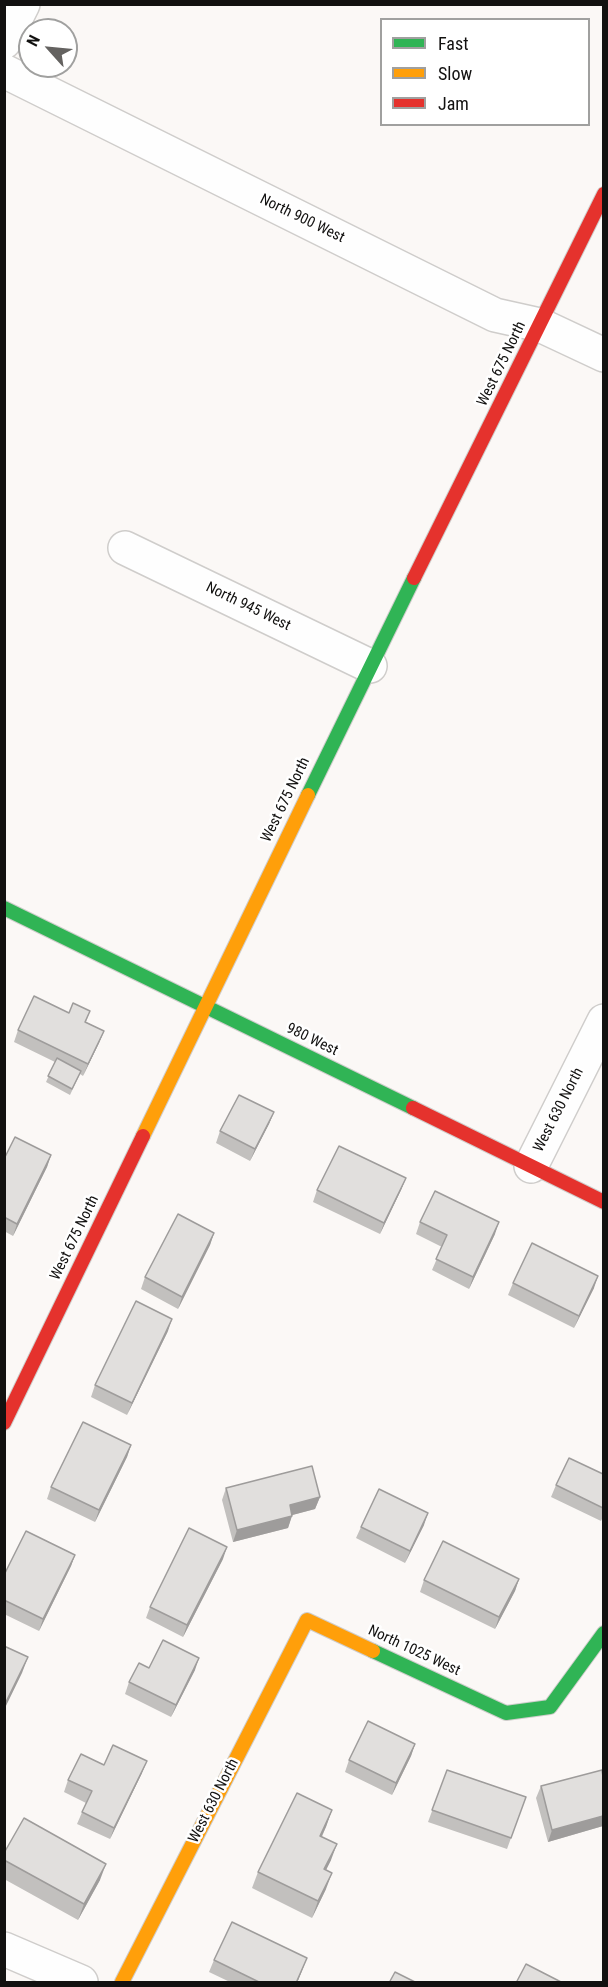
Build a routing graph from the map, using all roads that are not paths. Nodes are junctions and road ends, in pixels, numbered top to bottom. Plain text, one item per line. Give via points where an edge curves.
1 (23, 4) edge
2 (4, 42) edge
3 (4, 71) edge
4 (603, 194) edge
5 (540, 325) junction
6 (603, 355) edge
7 (126, 548) dead end
8 (370, 666) junction
9 (4, 908) edge
10 (205, 1006) junction
11 (603, 1022) edge
12 (531, 1166) junction
13 (603, 1202) edge
14 (4, 1424) edge
15 (307, 1620) joint
16 (603, 1633) edge
17 (4, 1949) edge
18 (81, 1983) edge
19 (122, 1983) edge

1 - 2 street
3 - 5 street, North 900 West via 495,315
4 - 5 street, West 675 North
5 - 6 street, North 900 West
5 - 8 street, West 675 North
7 - 8 street, North 945 West
8 - 10 street, West 675 North
9 - 10 street, 980 West
10 - 12 street, 980 West
10 - 14 street, West 675 North
11 - 12 street, West 630 North
12 - 13 street, 980 West
15 - 16 street, North 1025 West via 506,1713 550,1707
15 - 19 street, West 630 North
17 - 18 street

